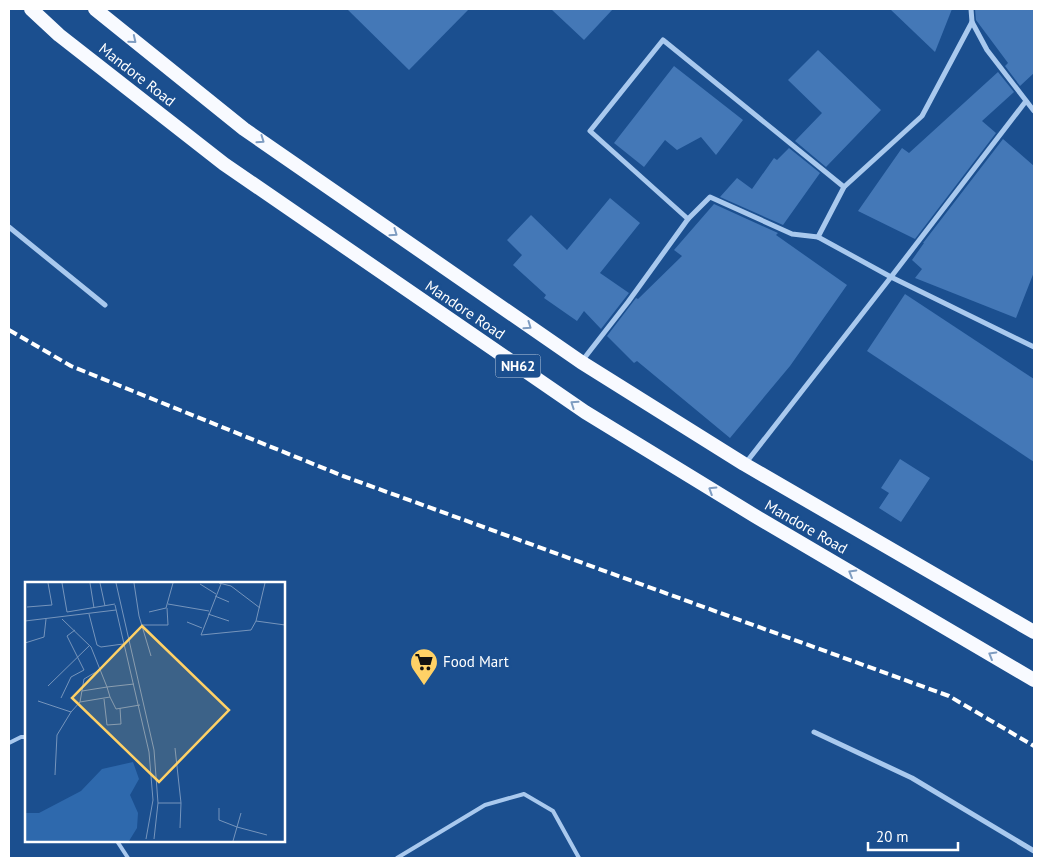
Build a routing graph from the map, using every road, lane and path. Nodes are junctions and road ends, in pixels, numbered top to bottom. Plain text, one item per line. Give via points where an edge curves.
1 (31, 9) edge
2 (96, 9) edge
3 (970, 9) edge
4 (972, 22) junction
5 (1026, 100) junction
6 (1034, 111) edge
7 (844, 187) junction
8 (688, 220) junction
9 (9, 227) edge
10 (818, 237) junction
11 (891, 276) junction
12 (104, 305) dead end
13 (1034, 347) edge
14 (581, 362) junction
15 (744, 464) junction
16 (1034, 632) edge
17 (1034, 680) edge
18 (814, 732) dead end
19 (25, 738) edge
20 (9, 743) edge
21 (118, 842) edge
22 (1034, 852) edge
23 (128, 858) edge
24 (397, 858) edge
25 (578, 858) edge

17 -> 1 highway, Mandore Road / NH62 via 585,412 224,164 59,35
2 -> 14 highway, Mandore Road / NH62 via 244,129
3 - 4 street
4 - 5 street via 988,50
4 - 7 street via 922,116
5 - 6 street
5 - 11 street
7 - 8 street via 663,40 590,131
7 - 10 street
8 - 10 street via 710,197 792,234
8 - 14 street
9 - 12 street
10 - 11 street
11 - 13 street
11 - 15 street
14 - 15 highway, Mandore Road / NH62
15 - 16 highway, Mandore Road / NH62
18 - 22 street via 912,778
19 - 20 lane
21 - 23 lane
24 - 25 lane via 485,804 524,794 553,811

